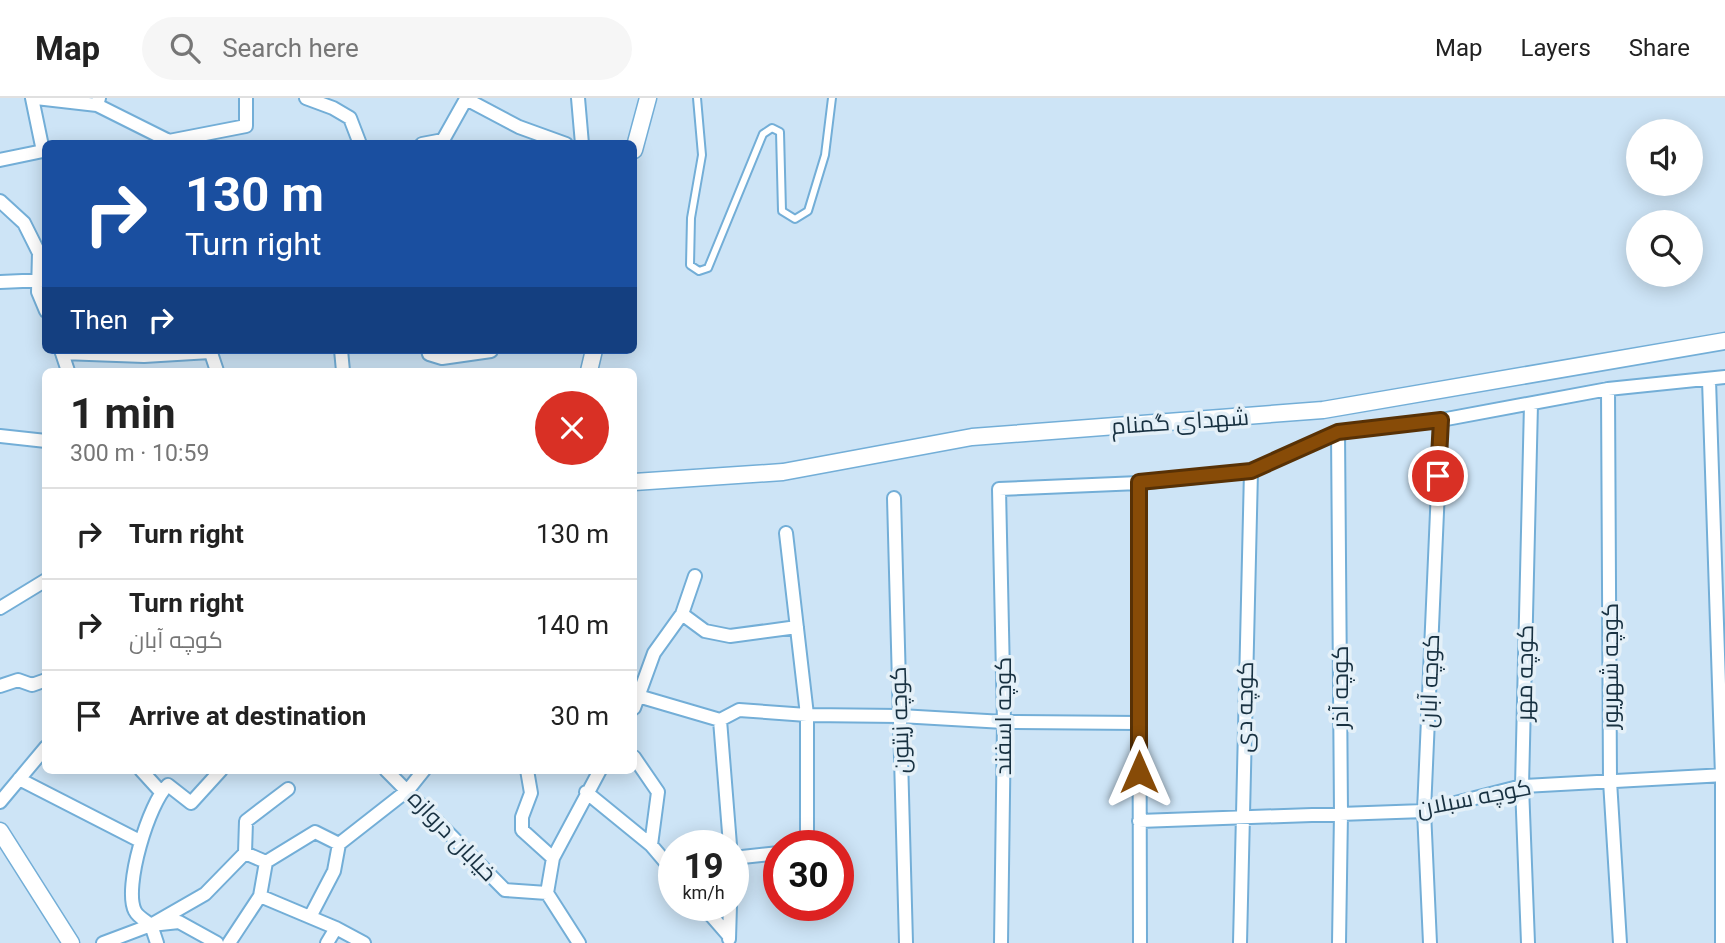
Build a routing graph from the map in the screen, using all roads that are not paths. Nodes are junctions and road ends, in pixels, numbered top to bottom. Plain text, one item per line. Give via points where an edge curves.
1 (34, 98) edge
2 (246, 98) edge
3 (306, 98) edge
4 (578, 98) edge
5 (648, 98) edge
6 (697, 98) edge
7 (832, 98) edge
8 (98, 101) edge
9 (169, 140) edge
10 (182, 140) edge
11 (358, 140) edge
12 (443, 140) edge
13 (555, 140) edge
14 (582, 140) edge
15 (637, 140) edge
16 (42, 145) edge
17 (42, 151) edge
18 (0, 160) edge
19 (0, 201) edge
20 (42, 280) edge
21 (0, 282) edge
22 (42, 302) edge
23 (1725, 341) edge
24 (103, 354) edge
25 (170, 354) edge
26 (429, 354) edge
27 (470, 354) edge
28 (1725, 377) edge
29 (1709, 380) junction
30 (1608, 389) junction
31 (1531, 404) junction
32 (1441, 420) junction
33 (1338, 432) junction
34 (0, 436) edge
35 (42, 441) edge
36 (1251, 471) junction
37 (637, 482) edge
38 (1139, 482) junction
39 (894, 498) dead end
40 (786, 533) dead end
41 (695, 576) dead end
42 (42, 582) edge
43 (0, 608) edge
44 (682, 614) junction
45 (797, 627) junction
46 (42, 681) edge
47 (0, 686) edge
48 (637, 699) edge
49 (637, 702) edge
50 (807, 715) junction
51 (900, 716) junction
52 (720, 720) junction
53 (1004, 722) junction
54 (1139, 723) junction
55 (42, 752) edge
56 (637, 761) edge
57 (144, 774) edge
58 (217, 774) edge
59 (390, 774) edge
60 (421, 774) edge
61 (528, 774) edge
62 (597, 774) edge
63 (1723, 776) edge
64 (19, 779) junction
65 (1611, 781) junction
66 (1522, 786) junction
67 (288, 789) dead end
68 (408, 790) junction
69 (160, 792) junction
70 (586, 792) junction
71 (0, 802) edge
72 (1424, 811) junction
73 (1341, 813) junction
74 (1242, 816) junction
75 (1139, 821) junction
76 (729, 830) edge
77 (807, 830) edge
78 (0, 831) edge
79 (140, 841) junction
80 (339, 844) junction
81 (651, 845) junction
82 (245, 853) junction
83 (658, 853) edge
84 (553, 858) junction
85 (266, 863) junction
86 (547, 893) junction
87 (260, 896) junction
88 (310, 917) junction
89 (715, 921) edge
90 (730, 921) edge
91 (151, 925) junction
92 (336, 928) junction
93 (729, 939) edge
94 (71, 943) edge
95 (103, 943) edge
96 (157, 943) edge
97 (217, 943) edge
98 (229, 943) edge
99 (327, 943) edge
100 (364, 943) edge
101 (579, 943) edge
102 (906, 943) edge
103 (1001, 943) edge
104 (1140, 943) edge
105 (1240, 943) edge
106 (1339, 943) edge
107 (1430, 943) edge
108 (1528, 943) edge
109 (1620, 943) edge
110 (1723, 943) edge

1 - 8 street
1 - 16 street
2 - 10 street via 246,126
3 - 11 street via 350,118
4 - 14 street
5 - 15 street
6 - 7 lane via 702,155 691,218 690,265 699,271 708,268 764,134 772,128 780,132 782,211 795,219 808,211 825,155
8 - 9 street
12 - 13 street via 466,99
17 - 18 street
19 - 20 street via 24,223 39,253
20 - 21 street
20 - 22 street via 38,292
23 - 37 street, شهدای گمنام via 1323,410 972,437 783,472
24 - 25 street
26 - 27 street via 442,358
28 - 29 street
29 - 30 street
29 - 63 street
30 - 31 street
30 - 65 street, کوچه شهریور
31 - 32 street
31 - 66 street, کوچه مهر
32 - 33 street
32 - 72 street, کوچه آبان
33 - 36 street
33 - 73 street, کوچه آذر
34 - 35 street
36 - 38 street
36 - 74 street, کوچه دی
38 - 53 street, کوچه اسفند via 999,489
38 - 54 street
39 - 51 street, کوچه زیتون
40 - 45 street
41 - 44 street
42 - 43 street
44 - 45 street via 705,631 730,636
44 - 48 street via 654,653
45 - 50 street
46 - 47 street via 32,685 18,680
49 - 52 street
50 - 51 street
50 - 52 street via 739,710
50 - 77 street
51 - 53 street
51 - 102 street, کوچه زیتون
52 - 76 street
53 - 54 street
53 - 103 street, کوچه اسفند
54 - 75 street
55 - 64 street
56 - 81 street via 658,792
57 - 69 street
58 - 69 street via 191,803 168,785
59 - 68 street, خیابان دروازه
60 - 68 street
61 - 84 street via 531,793 522,831
62 - 70 street
63 - 65 street, کوچه سبلان
63 - 110 street
64 - 71 street
64 - 79 street
65 - 66 street, کوچه سبلان
65 - 109 street, کوچه شهریور
66 - 72 street, کوچه سبلان
66 - 108 street, کوچه مهر
67 - 82 street via 246,821
68 - 80 street
68 - 86 street, خیابان دروازه via 505,890
69 - 79 street
70 - 81 street
70 - 84 street
72 - 73 street, کوچه سبلان
72 - 107 street, کوچه آبان
73 - 74 street, کوچه سبلان
73 - 106 street, کوچه آذر
74 - 75 street, کوچه سبلان
74 - 105 street, کوچه دی
75 - 104 street
78 - 94 street
79 - 91 street via 131,898 135,914
80 - 85 street via 315,832
80 - 88 street via 334,871
81 - 83 street
82 - 85 street
82 - 91 street via 205,894
84 - 86 street
85 - 87 street
86 - 101 street
87 - 88 street
87 - 98 street
88 - 92 street
89 - 93 street
90 - 93 street
91 - 95 street
91 - 96 street
91 - 97 street via 179,922
92 - 99 street
92 - 100 street

